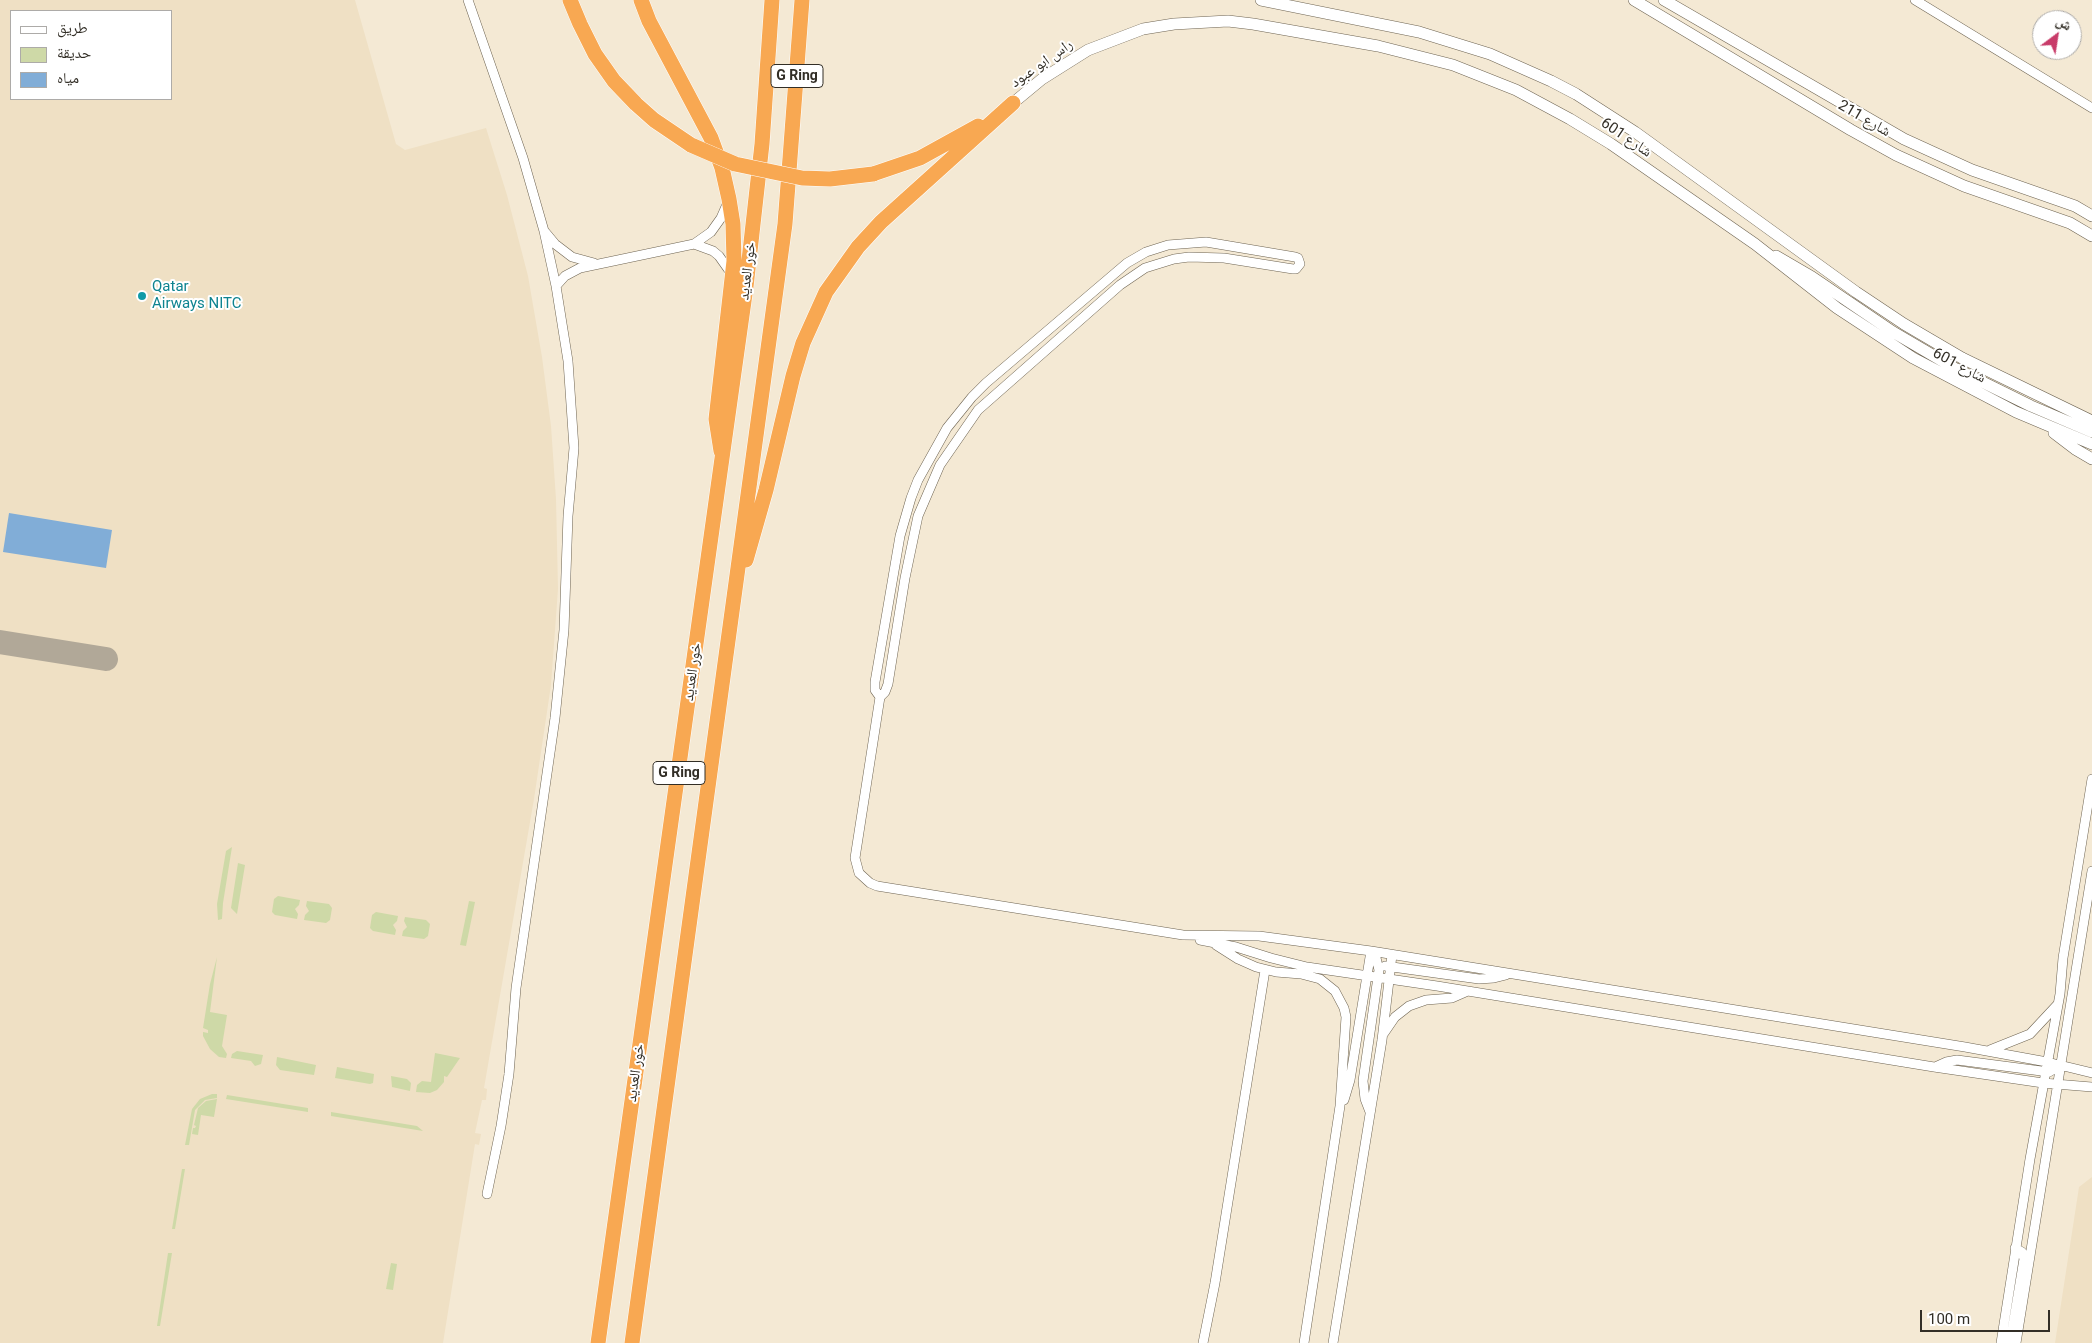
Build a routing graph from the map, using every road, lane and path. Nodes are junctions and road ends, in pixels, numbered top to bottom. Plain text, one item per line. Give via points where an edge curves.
1 (468, 0) edge
2 (570, 0) edge
3 (641, 0) edge
4 (772, 0) edge
5 (802, 0) edge
6 (1261, 0) edge
7 (1634, 0) edge
8 (1664, 0) edge
9 (1915, 0) edge
10 (1088, 50) joint
11 (1013, 103) junction
12 (2092, 108) edge
13 (729, 199) junction
14 (2092, 216) edge
15 (544, 231) junction
16 (2092, 236) edge
17 (694, 244) junction
18 (1755, 244) junction
19 (599, 264) junction
20 (732, 274) junction
21 (556, 286) junction
22 (2092, 421) edge
23 (2045, 425) junction
24 (2092, 432) edge
25 (2092, 444) edge
26 (2092, 458) edge
27 (723, 459) junction
28 (733, 602) junction
29 (880, 697) junction
30 (2092, 779) edge
31 (2092, 871) edge
32 (1183, 934) junction
33 (1214, 943) junction
34 (1371, 951) junction
35 (1392, 955) junction
36 (1379, 966) junction
37 (1390, 967) junction
38 (1265, 970) junction
39 (1508, 974) junction
40 (1367, 975) junction
41 (1379, 977) junction
42 (1389, 979) junction
43 (1468, 991) junction
44 (2058, 1004) junction
45 (1382, 1040) junction
46 (1988, 1051) junction
47 (2048, 1062) junction
48 (2061, 1066) junction
49 (1934, 1067) junction
50 (2045, 1072) junction
51 (2092, 1073) edge
52 (2043, 1083) junction
53 (2058, 1084) junction
54 (2092, 1087) edge
55 (1340, 1106) junction
56 (1370, 1113) junction
57 (487, 1194) dead end
58 (2015, 1248) junction
59 (598, 1343) edge
60 (632, 1343) edge
61 (1203, 1343) edge
62 (1304, 1343) edge
63 (1333, 1343) edge
64 (2000, 1343) edge
65 (2010, 1343) edge
66 (2016, 1343) edge

1 - 15 street via 523,158
2 - 11 highway, bridge via 595,54 614,81 648,114 691,145 735,164 802,178 830,179 873,174 937,150
3 - 13 highway via 712,138
4 - 27 highway, خور العديد / G Ring via 756,204
5 - 28 highway, خور العديد / G Ring via 785,224
6 - 22 main road, شارع 601 via 1381,23 1457,42 1551,81 1627,127 1904,324 1971,363
7 - 16 main road, شارع 211 via 1896,155 1964,186 2063,220
8 - 14 main road, شارع 211 via 1904,139 1972,170 2075,206
9 - 12 street
10 - 11 main road, راس ابو عبود via 1049,74
10 - 18 main road, شارع 601 via 1143,29 1228,21 1378,46 1453,65 1516,90 1570,119
11 - 28 highway via 881,222 858,247 826,292 803,343 793,376 753,537
13 - 17 street via 711,232
13 - 20 highway via 734,244
15 - 19 street via 554,244 572,257
15 - 21 street
17 - 19 street
17 - 20 street via 713,251
18 - 23 main road, شارع 601 via 1812,290 1888,343 1963,386
18 - 24 main road via 1956,369
19 - 21 street via 573,270
20 - 27 highway via 716,420
21 - 57 street via 568,361 574,448 562,660 516,988 507,1087
23 - 25 main road, شارع 601
23 - 26 main road
27 - 59 highway, خور العديد / G Ring
28 - 60 highway, خور العديد / G Ring
29 - 29 street via 888,684 918,516 940,465 978,410 1120,284 1145,268 1174,259 1204,256 1296,269 1300,264 1298,258 1206,242 1181,243 1146,252 1118,269 972,397 936,445 918,480 905,517 875,682 875,690
29 - 32 street via 855,851 856,866 870,883
30 - 44 street
31 - 48 street
32 - 33 street
32 - 34 street via 1259,936
33 - 38 street via 1238,959
33 - 40 street via 1298,965
34 - 35 street
34 - 36 street
34 - 40 street
35 - 37 street
35 - 39 street
36 - 37 street
36 - 40 street
36 - 41 street
37 - 39 street via 1479,979
37 - 42 street
38 - 55 street via 1311,976 1328,984 1340,999 1346,1017
38 - 61 street
39 - 46 street
40 - 41 street
40 - 55 street via 1350,1080
41 - 42 street
41 - 56 street via 1363,1081
42 - 43 street
42 - 45 street
43 - 45 street via 1452,998 1426,1000 1409,1006 1389,1024
43 - 49 street
44 - 46 street via 2030,1034
44 - 47 street
45 - 56 street
46 - 47 street
47 - 48 street
47 - 50 street
48 - 50 street
48 - 51 street
48 - 53 street
49 - 50 street via 1957,1060
49 - 52 street
50 - 52 street
52 - 53 street
52 - 58 street
53 - 54 street
53 - 66 street
55 - 62 street
56 - 63 street
58 - 64 street
58 - 65 street via 2022,1252 2024,1259

